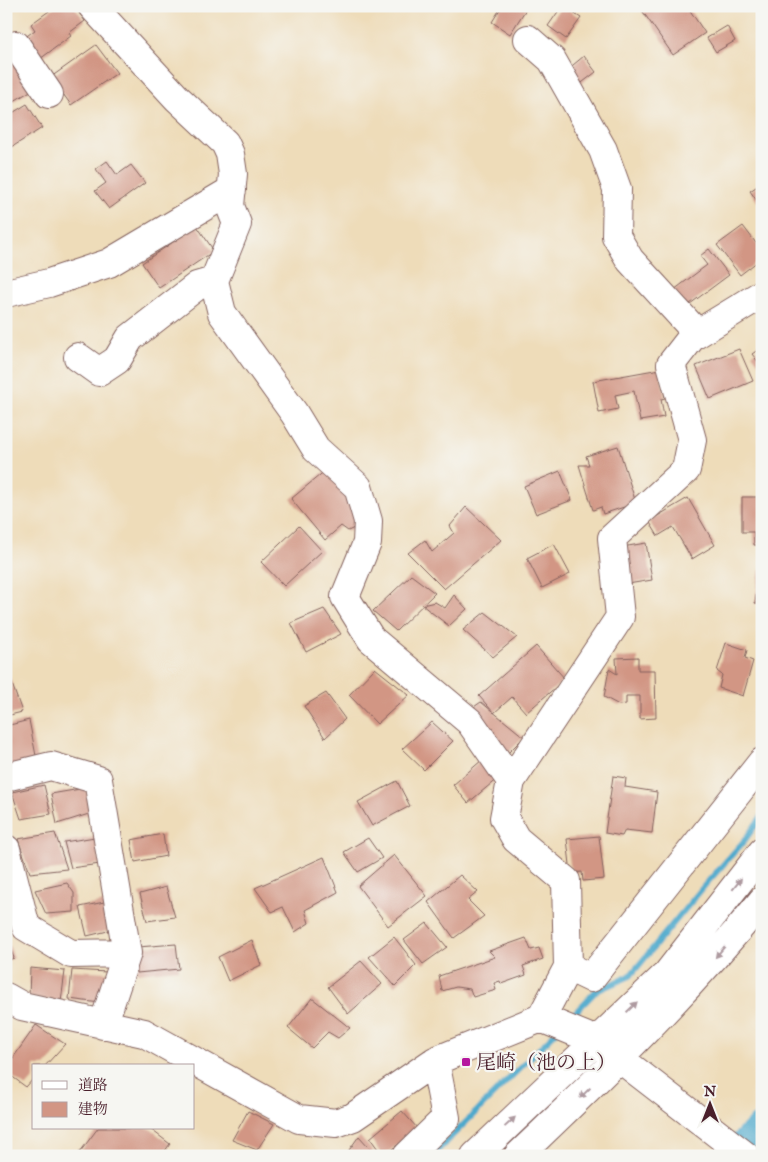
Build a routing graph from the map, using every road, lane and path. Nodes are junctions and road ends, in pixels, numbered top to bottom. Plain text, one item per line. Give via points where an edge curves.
1 (92, 6) edge
2 (528, 38) dead end
3 (9, 42) edge
4 (49, 94) dead end
5 (232, 190) junction
6 (214, 281) junction
7 (6, 292) edge
8 (762, 294) edge
9 (697, 333) junction
10 (78, 357) dead end
11 (760, 768) edge
12 (6, 777) edge
13 (511, 781) junction
14 (6, 848) edge
15 (762, 852) edge
16 (762, 901) edge
17 (127, 953) junction
18 (568, 967) junction
19 (6, 997) edge
20 (541, 1018) junction
21 (103, 1025) junction
22 (597, 1041) junction
23 (620, 1059) junction
24 (435, 1061) junction
25 (407, 1156) edge
26 (474, 1156) edge
27 (518, 1156) edge
28 (746, 1156) edge

1 - 5 street via 177,98 225,143 233,174
2 - 9 street via 552,60 603,150 617,189 616,236 630,260
3 - 4 street
5 - 6 street via 230,206 237,224
5 - 7 street via 109,263 49,283
6 - 10 street via 197,286 130,338 117,360 99,372
6 - 13 street via 222,313 316,449 358,487 368,521 367,543 345,597 371,639 470,722
8 - 9 street
9 - 13 street via 671,364 692,440 686,470 612,538 620,617
11 - 18 street via 591,978
12 - 17 street via 51,766 98,780
13 - 18 street via 504,818 516,840 566,881
14 - 17 street via 26,927 70,954
22 -> 15 street via 667,974
16 -> 23 street via 717,956
17 - 21 street
18 - 20 street
19 - 21 street via 22,1006
20 - 22 street
20 - 24 street
21 - 24 street via 144,1033 299,1119 336,1123 353,1117
22 - 23 street
26 -> 22 street
23 -> 27 street
23 - 28 street
24 - 25 street via 446,1118

